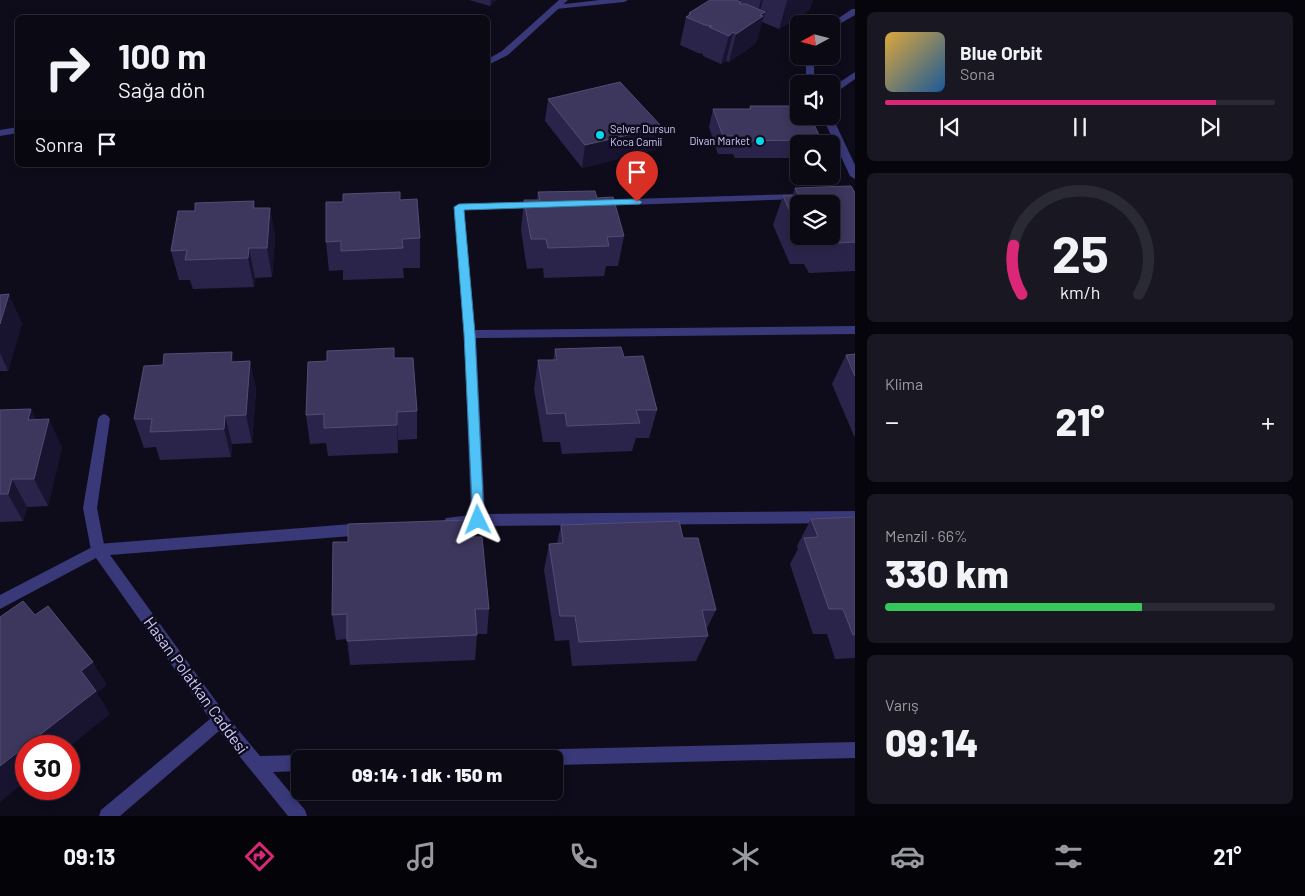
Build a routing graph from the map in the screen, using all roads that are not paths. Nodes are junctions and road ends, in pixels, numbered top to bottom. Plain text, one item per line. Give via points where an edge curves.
1 (564, 0) edge
2 (624, 0) edge
3 (556, 7) junction
4 (855, 11) edge
5 (840, 21) edge
6 (490, 61) edge
7 (855, 75) edge
8 (840, 86) edge
9 (831, 125) edge
10 (15, 130) edge
11 (0, 133) edge
12 (855, 176) edge
13 (790, 197) edge
14 (588, 203) edge
15 (548, 205) edge
16 (855, 330) edge
17 (470, 334) junction
18 (104, 419) dead end
19 (855, 516) edge
20 (478, 520) junction
21 (439, 523) edge
22 (380, 528) edge
23 (98, 550) junction
24 (0, 602) edge
25 (220, 720) junction
26 (855, 750) edge
27 (563, 757) edge
28 (291, 763) edge
29 (255, 764) junction
30 (107, 816) edge
31 (299, 816) edge

1 - 3 street
2 - 3 street
3 - 6 street via 505,53
4 - 5 street
7 - 8 street
9 - 12 street
10 - 11 street
13 - 14 street
15 - 17 street via 459,207
16 - 17 street
17 - 20 street
18 - 23 street via 90,508
19 - 20 street
20 - 21 street
22 - 23 street
23 - 24 street
23 - 25 street, Hasan Polatkan Caddesi
25 - 29 street, Hasan Polatkan Caddesi
25 - 30 street
26 - 27 street
28 - 29 street
29 - 31 street, Hasan Polatkan Caddesi

